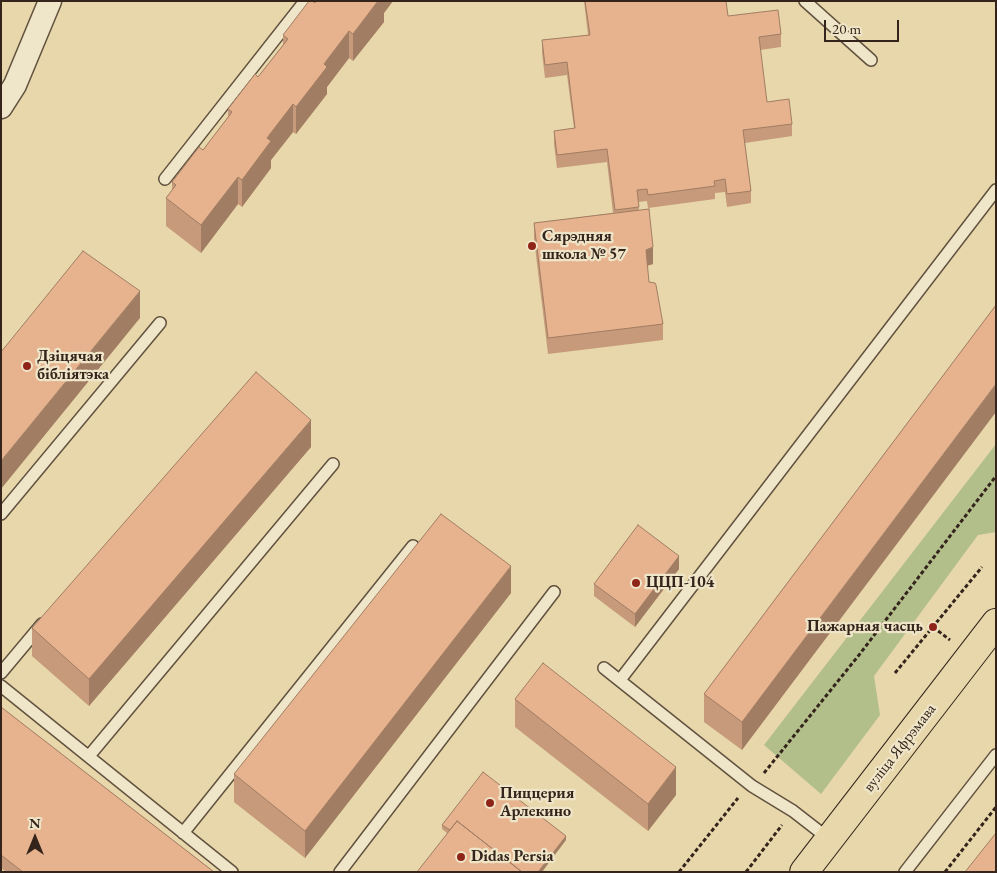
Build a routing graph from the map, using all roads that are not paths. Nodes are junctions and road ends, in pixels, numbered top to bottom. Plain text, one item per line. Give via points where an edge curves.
1 (50, 1) edge
2 (305, 1) edge
3 (805, 1) edge
4 (871, 60) dead end
5 (1, 106) edge
6 (165, 179) dead end
7 (996, 190) edge
8 (160, 323) dead end
9 (333, 464) dead end
10 (1, 514) edge
11 (413, 546) edge
12 (554, 592) dead end
13 (52, 612) edge
14 (996, 623) edge
15 (604, 668) dead end
16 (1, 673) edge
17 (620, 680) junction
18 (1, 686) edge
19 (996, 755) edge
20 (89, 756) junction
21 (183, 833) junction
22 (829, 838) junction
23 (232, 872) edge
24 (340, 872) edge
25 (804, 872) edge
26 (905, 872) edge

1 - 5 street via 15,85
2 - 6 lane
3 - 4 lane
7 - 17 lane
8 - 10 lane
9 - 20 lane
11 - 21 lane
12 - 24 lane
13 - 16 lane
14 - 22 main road, вуліца Яфрэмава
15 - 17 lane
17 - 22 lane via 752,786
18 - 20 lane
19 - 26 lane
20 - 21 lane
21 - 23 lane
22 - 25 main road, вуліца Яфрэмава

